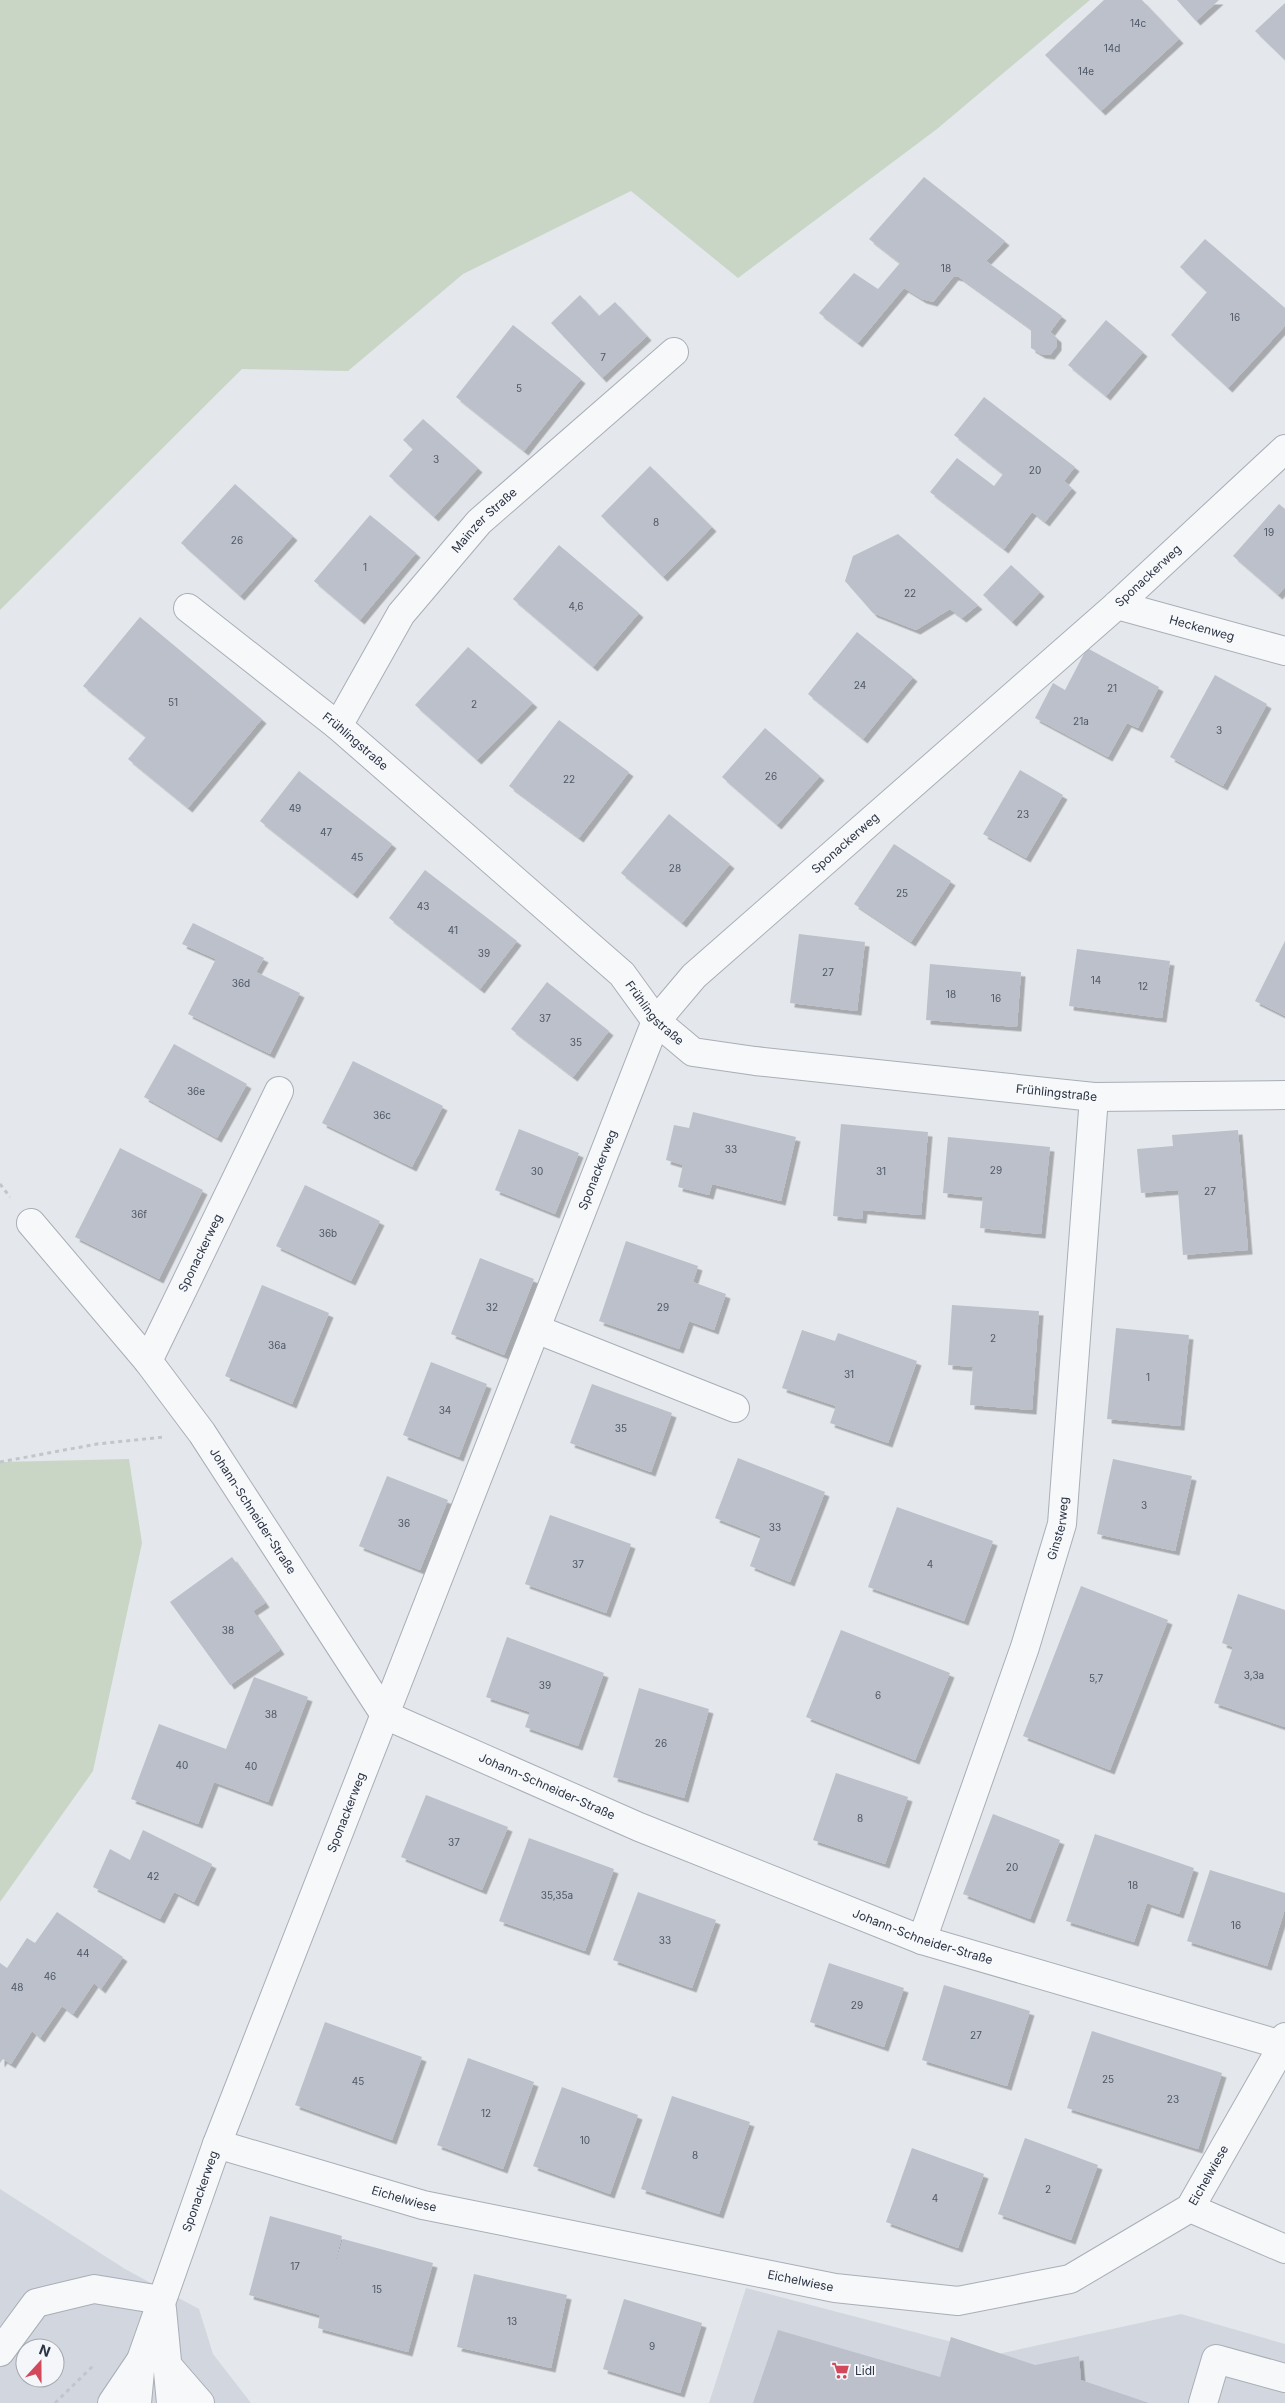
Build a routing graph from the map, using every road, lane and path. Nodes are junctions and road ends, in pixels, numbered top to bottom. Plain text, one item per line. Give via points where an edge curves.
1 (674, 352) dead end
2 (1285, 449) edge
3 (1117, 605) junction
4 (188, 608) dead end
5 (1285, 651) edge
6 (338, 726) junction
7 (656, 1020) junction
8 (279, 1092) dead end
9 (1285, 1095) edge
10 (1094, 1096) junction
11 (31, 1223) dead end
12 (536, 1329) junction
13 (148, 1361) junction
14 (735, 1408) dead end
15 (202, 1433) junction
16 (0, 1462) edge
17 (385, 1715) junction
18 (922, 1940) junction
19 (1284, 2043) edge
20 (217, 2144) junction
21 (1190, 2208) junction
22 (1285, 2250) edge
23 (161, 2300) junction
24 (0, 2352) edge
25 (141, 2360) junction
26 (167, 2365) junction
27 (1285, 2378) edge
28 (112, 2403) edge
29 (137, 2403) edge
30 (171, 2403) edge
31 (200, 2403) edge
32 (1203, 2403) edge

1 - 6 street, Mainzer Straße via 479,522 401,614
2 - 3 street, Sponackerweg
3 - 5 street, Heckenweg
3 - 7 street, Sponackerweg via 694,976
4 - 6 street, Frühlingstraße
6 - 7 street, Frühlingstraße via 622,974
7 - 10 street, Frühlingstraße via 694,1052
7 - 12 street, Sponackerweg
8 - 13 street, Sponackerweg
9 - 10 street, Frühlingstraße
10 - 18 street, Ginsterweg via 1062,1524 1025,1647
11 - 13 street, Johann-Schneider-Straße
12 - 14 street
12 - 17 street, Sponackerweg
13 - 15 street, Johann-Schneider-Straße
15 - 16 path via 97,1444
15 - 17 street, Johann-Schneider-Straße
17 - 18 street, Johann-Schneider-Straße via 639,1827
17 - 20 street, Sponackerweg
18 - 19 street, Johann-Schneider-Straße
19 - 21 street, Eichelwiese
20 - 21 street, Eichelwiese via 423,2205 835,2288 958,2301 1070,2279
20 - 23 street, Sponackerweg
21 - 22 street
23 - 24 street via 94,2289 36,2303
23 - 25 street, Sponackerweg
23 - 26 street, Sponackerweg
25 - 28 street
25 - 29 street, Sponackerweg
26 - 30 street, Sponackerweg
26 - 31 street
27 - 32 street via 1216,2359

